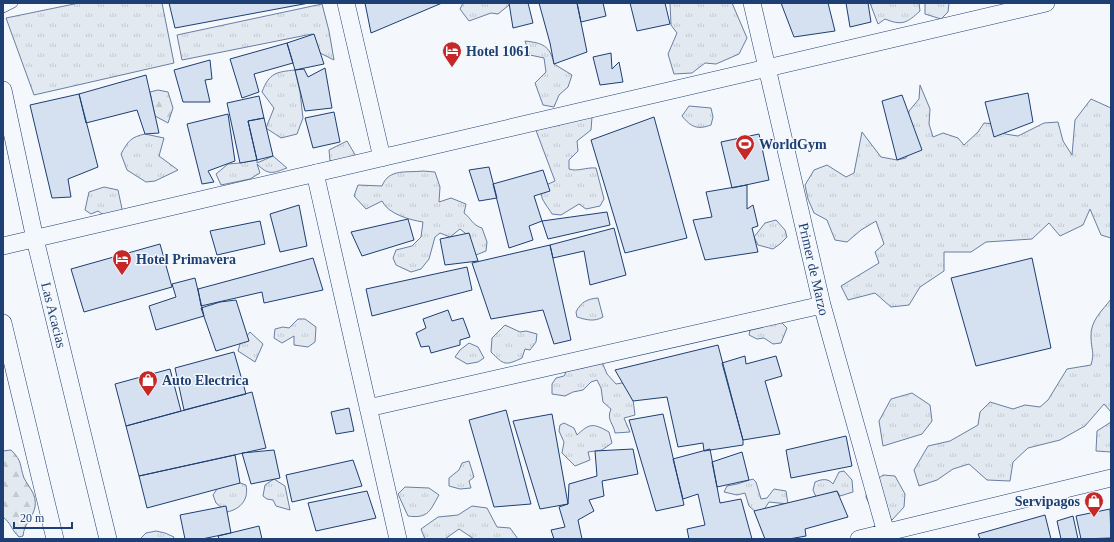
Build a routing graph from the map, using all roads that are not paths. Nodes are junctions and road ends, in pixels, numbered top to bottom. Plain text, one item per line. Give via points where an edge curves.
1 (13, 3) edge
2 (346, 3) edge
3 (752, 3) edge
4 (1046, 3) edge
5 (3, 8) edge
6 (768, 68) junction
7 (3, 90) edge
8 (382, 158) junction
9 (315, 173) junction
10 (35, 239) junction
11 (3, 246) edge
12 (822, 305) junction
13 (3, 323) edge
14 (368, 408) junction
15 (1111, 478) edge
16 (886, 533) junction
17 (55, 539) edge
18 (108, 539) edge
19 (398, 539) edge
20 (859, 539) edge

1 - 5 lane
2 - 8 street
3 - 6 street, Primer de Marzo
4 - 6 street
6 - 8 street
6 - 12 street, Primer de Marzo
7 - 10 street, Las Acacias
8 - 9 street
9 - 10 street
9 - 14 street
10 - 11 street
10 - 18 street, Las Acacias
12 - 14 street
12 - 16 street, Primer de Marzo
13 - 17 street
14 - 19 street
15 - 16 street
16 - 20 street

